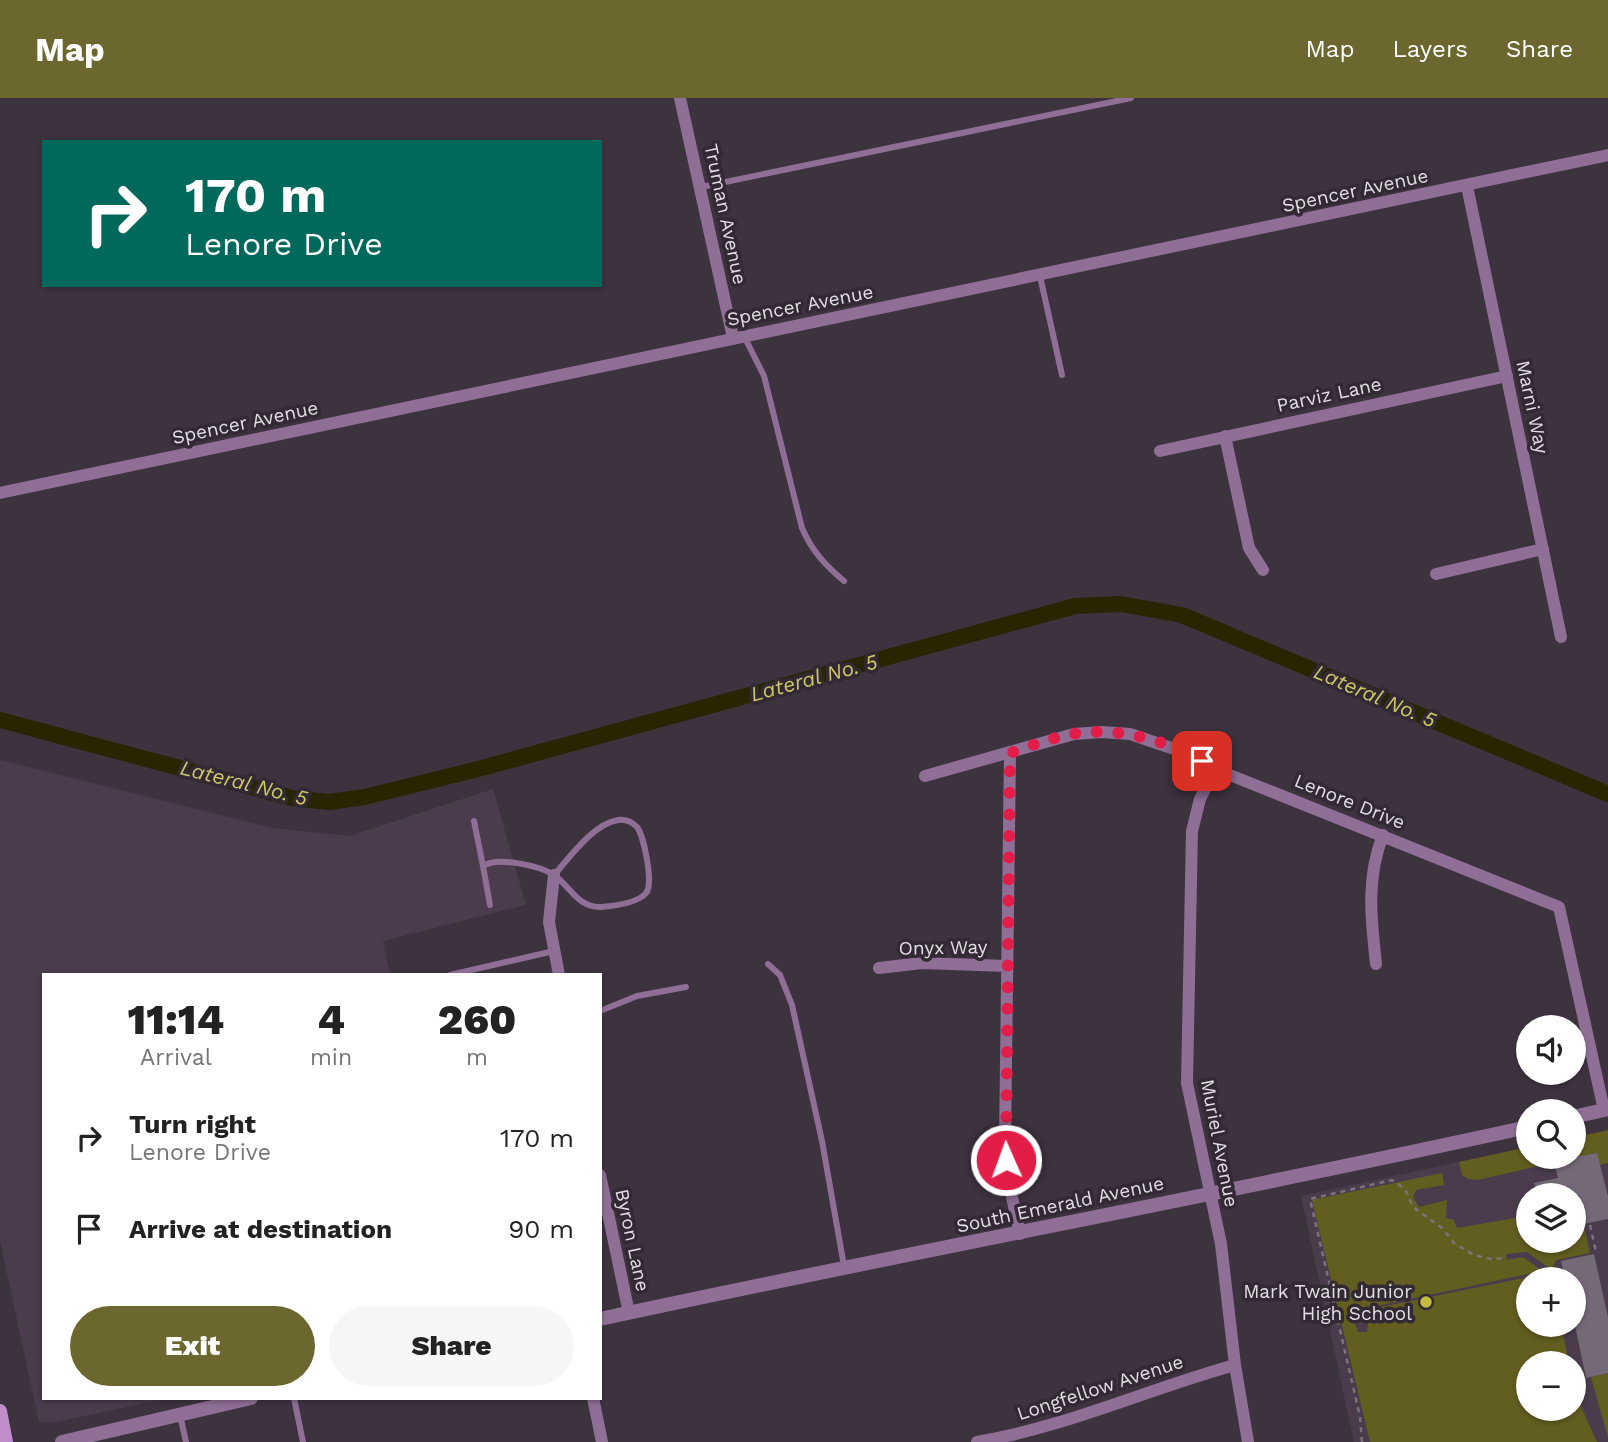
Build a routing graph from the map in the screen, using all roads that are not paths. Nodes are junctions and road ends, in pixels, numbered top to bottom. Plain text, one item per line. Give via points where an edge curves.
1 (680, 98) edge
2 (1131, 98) edge
3 (1608, 155) edge
4 (1467, 186) junction
5 (701, 187) junction
6 (1040, 276) junction
7 (738, 337) junction
8 (1062, 375) dead end
9 (1507, 376) junction
10 (1225, 436) junction
11 (1160, 451) dead end
12 (0, 493) edge
13 (1543, 549) junction
14 (1263, 570) dead end
15 (1436, 574) dead end
16 (844, 581) dead end
17 (1561, 637) dead end
18 (1010, 753) junction
19 (1216, 769) junction
20 (925, 776) dead end
21 (474, 821) dead end
22 (1383, 835) junction
23 (483, 866) junction
24 (554, 874) junction
25 (490, 905) dead end
26 (554, 951) junction
27 (768, 964) dead end
28 (1376, 964) dead end
29 (1007, 966) junction
30 (879, 968) dead end
31 (459, 973) edge
32 (559, 973) edge
33 (686, 987) dead end
34 (602, 1010) edge
35 (1606, 1110) edge
36 (1586, 1114) edge
37 (1516, 1129) edge
38 (602, 1185) edge
39 (1208, 1193) junction
40 (1020, 1234) junction
41 (844, 1266) junction
42 (629, 1313) junction
43 (602, 1319) edge
44 (1235, 1365) junction
45 (243, 1400) edge
46 (295, 1400) edge
47 (593, 1400) edge
48 (0, 1411) edge
49 (180, 1415) junction
50 (6, 1442) edge
51 (62, 1442) edge
52 (186, 1442) edge
53 (303, 1442) edge
54 (602, 1442) edge
55 (977, 1442) edge
56 (1248, 1442) edge

1 - 5 street, Truman Avenue
2 - 5 lane
3 - 4 street, Spencer Avenue
4 - 6 street, Spencer Avenue
4 - 9 street, Marni Way
5 - 7 street, Truman Avenue
6 - 7 street, Spencer Avenue
6 - 8 lane
7 - 12 street, Spencer Avenue
7 - 16 lane via 764,376 802,528 821,561
9 - 10 street, Parviz Lane
9 - 13 street, Marni Way
10 - 11 street, Parviz Lane
10 - 14 street via 1249,548
13 - 15 street
13 - 17 street, Marni Way
18 - 19 street, Lenore Drive via 1074,734 1130,734 1189,754
18 - 20 street, Lenore Drive
18 - 29 street
19 - 22 street, Lenore Drive
19 - 39 street, Muriel Avenue via 1200,799 1192,831 1190,919 1187,1083
21 - 23 lane
22 - 28 street via 1370,885
22 - 35 street, Lenore Drive via 1559,907
23 - 24 lane via 503,860
23 - 25 lane
24 - 24 lane via 588,906 638,899 651,883 639,830 621,819 592,835
24 - 26 street via 549,922
26 - 31 lane
26 - 32 street
27 - 41 lane via 780,975 792,1005
29 - 30 street, Onyx Way via 922,963
29 - 40 street via 1005,1141
33 - 34 lane via 637,996
35 - 36 street
37 - 39 street, South Emerald Avenue
38 - 42 street, Byron Lane
39 - 40 street, South Emerald Avenue
39 - 44 street, Muriel Avenue via 1221,1244
40 - 41 street, South Emerald Avenue
41 - 42 street, South Emerald Avenue
42 - 43 street, South Emerald Avenue
44 - 55 street, Longfellow Avenue via 1083,1415
44 - 56 street, Muriel Avenue
45 - 49 street
46 - 53 lane
47 - 54 street
48 - 50 main road
49 - 51 street
49 - 52 lane

